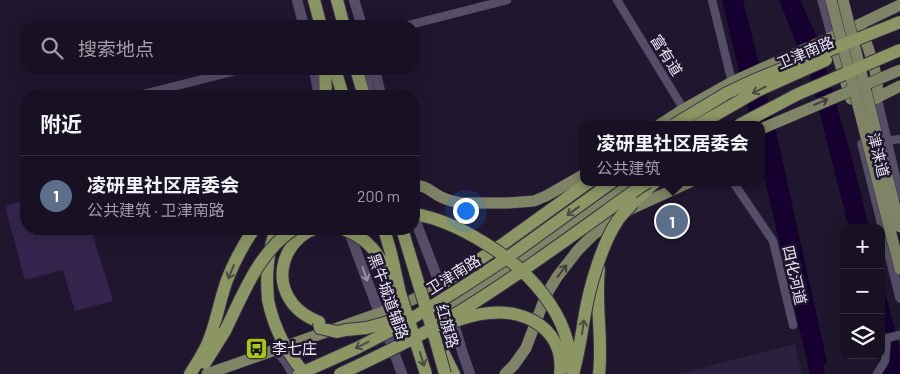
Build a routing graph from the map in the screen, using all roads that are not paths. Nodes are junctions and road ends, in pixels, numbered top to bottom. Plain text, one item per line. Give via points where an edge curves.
1 (297, 0) edge
2 (314, 0) edge
3 (337, 0) edge
4 (354, 0) edge
5 (507, 0) edge
6 (617, 0) edge
7 (712, 0) edge
8 (822, 0) edge
9 (827, 0) edge
10 (832, 0) edge
11 (843, 0) edge
12 (900, 5) edge
13 (900, 17) edge
14 (302, 20) edge
15 (319, 20) edge
16 (342, 20) edge
17 (360, 20) edge
18 (420, 22) edge
19 (900, 22) edge
20 (855, 27) junction
21 (886, 27) junction
22 (900, 29) edge
23 (833, 37) junction
24 (900, 50) edge
25 (900, 70) edge
26 (838, 72) junction
27 (219, 75) edge
28 (315, 75) edge
29 (325, 75) edge
30 (337, 75) edge
31 (358, 75) edge
32 (366, 75) edge
33 (376, 75) edge
34 (732, 82) junction
35 (900, 86) edge
36 (160, 90) edge
37 (318, 90) edge
38 (326, 90) edge
39 (341, 90) edge
40 (362, 90) edge
41 (369, 90) edge
42 (379, 90) edge
43 (877, 98) junction
44 (853, 107) junction
45 (684, 109) junction
46 (665, 121) edge
47 (676, 121) edge
48 (681, 121) edge
49 (692, 121) edge
50 (705, 121) edge
51 (747, 121) edge
52 (752, 121) edge
53 (765, 127) edge
54 (900, 139) edge
55 (886, 141) junction
56 (580, 177) edge
57 (420, 185) edge
58 (583, 186) edge
59 (606, 186) edge
60 (628, 186) edge
61 (642, 186) edge
62 (650, 186) edge
63 (681, 186) edge
64 (736, 186) edge
65 (900, 196) edge
66 (420, 216) edge
67 (900, 227) edge
68 (420, 231) edge
69 (250, 235) edge
70 (274, 235) edge
71 (286, 235) edge
72 (302, 235) edge
73 (350, 235) edge
74 (356, 235) edge
75 (386, 235) edge
76 (404, 235) edge
77 (600, 260) junction
78 (900, 270) edge
79 (440, 285) junction
80 (400, 293) junction
81 (900, 298) edge
82 (445, 304) junction
83 (380, 314) junction
84 (793, 325) dead end
85 (431, 332) junction
86 (900, 335) edge
87 (273, 350) junction
88 (469, 371) edge
89 (190, 374) edge
90 (196, 374) edge
91 (207, 374) edge
92 (293, 374) edge
93 (299, 374) edge
94 (305, 374) edge
95 (340, 374) edge
96 (402, 374) edge
97 (426, 374) edge
98 (445, 374) edge
99 (454, 374) edge
100 (505, 374) edge
101 (560, 374) edge
102 (572, 374) edge
103 (599, 374) edge
104 (877, 374) edge

1 - 14 main road
2 - 15 highway
3 - 16 highway
4 - 17 main road
5 - 18 street
6 - 45 street, 富有道
7 - 34 street
8 - 23 street
9 - 23 street via 836,30
10 - 78 main road, bridge
11 - 67 main road, bridge
12 - 20 main road
13 - 21 main road, bridge
19 - 21 highway, bridge
20 - 23 main road
20 - 43 main road via 860,29 865,41 877,83
21 - 48 highway, bridge via 757,79
22 -> 50 highway, 卫津南路, bridge via 776,82
23 - 26 main road
23 - 34 main road
24 - 51 highway, bridge via 798,94
53 -> 25 main road, bridge
26 - 44 main road
26 - 52 main road, bridge via 766,104
27 - 36 street
28 - 37 main road
29 - 38 highway
30 - 39 highway
31 - 40 highway
32 - 41 main road
33 - 42 main road
34 - 45 main road
35 - 43 main road
43 - 44 main road
43 - 55 street, 津涞道
44 - 81 street, 津涞道
45 - 46 main road
45 - 47 main road
45 - 49 street, 富有道
54 - 55 street
55 - 65 street, 津涞道
56 - 57 main road via 529,202 462,203 441,197
58 - 79 highway via 475,264
59 -> 82 highway, 卫津南路, bridge
60 - 82 main road via 503,274
61 - 85 highway, bridge
62 - 77 highway, bridge via 618,221
100 -> 63 main road via 526,348 549,290 578,250 622,213
64 - 84 street, 四化河道 via 773,241
66 - 102 highway, bridge via 454,226 473,236 505,256 526,275 542,292 561,323 569,348
68 - 79 main road
69 -> 89 highway via 231,270 206,347
70 - 94 highway, bridge via 266,275 271,317 280,340
71 - 90 highway, bridge via 265,255 218,344
72 - 82 highway, bridge via 285,257 283,282 294,306 318,322 320,328 337,332 366,328
73 -> 83 main road, 黑牛城道辅路
74 - 80 highway, bridge via 376,252
75 - 80 highway, bridge
76 - 85 highway, 红旗路, bridge
102 -> 77 highway, bridge via 591,284
77 - 103 highway
79 - 82 main road
79 - 83 main road
80 -> 97 highway, bridge
82 - 88 main road
82 -> 93 highway, 卫津南路, bridge
83 - 87 main road
83 - 96 main road, 黑牛城道辅路
85 - 95 highway, bridge
85 - 98 highway, 红旗路, bridge
85 - 99 highway, bridge
85 - 101 highway, bridge via 482,314 506,312 519,315 544,327 553,337 560,354
86 - 104 street via 887,338 885,360
87 - 91 main road
87 - 92 main road via 283,356

